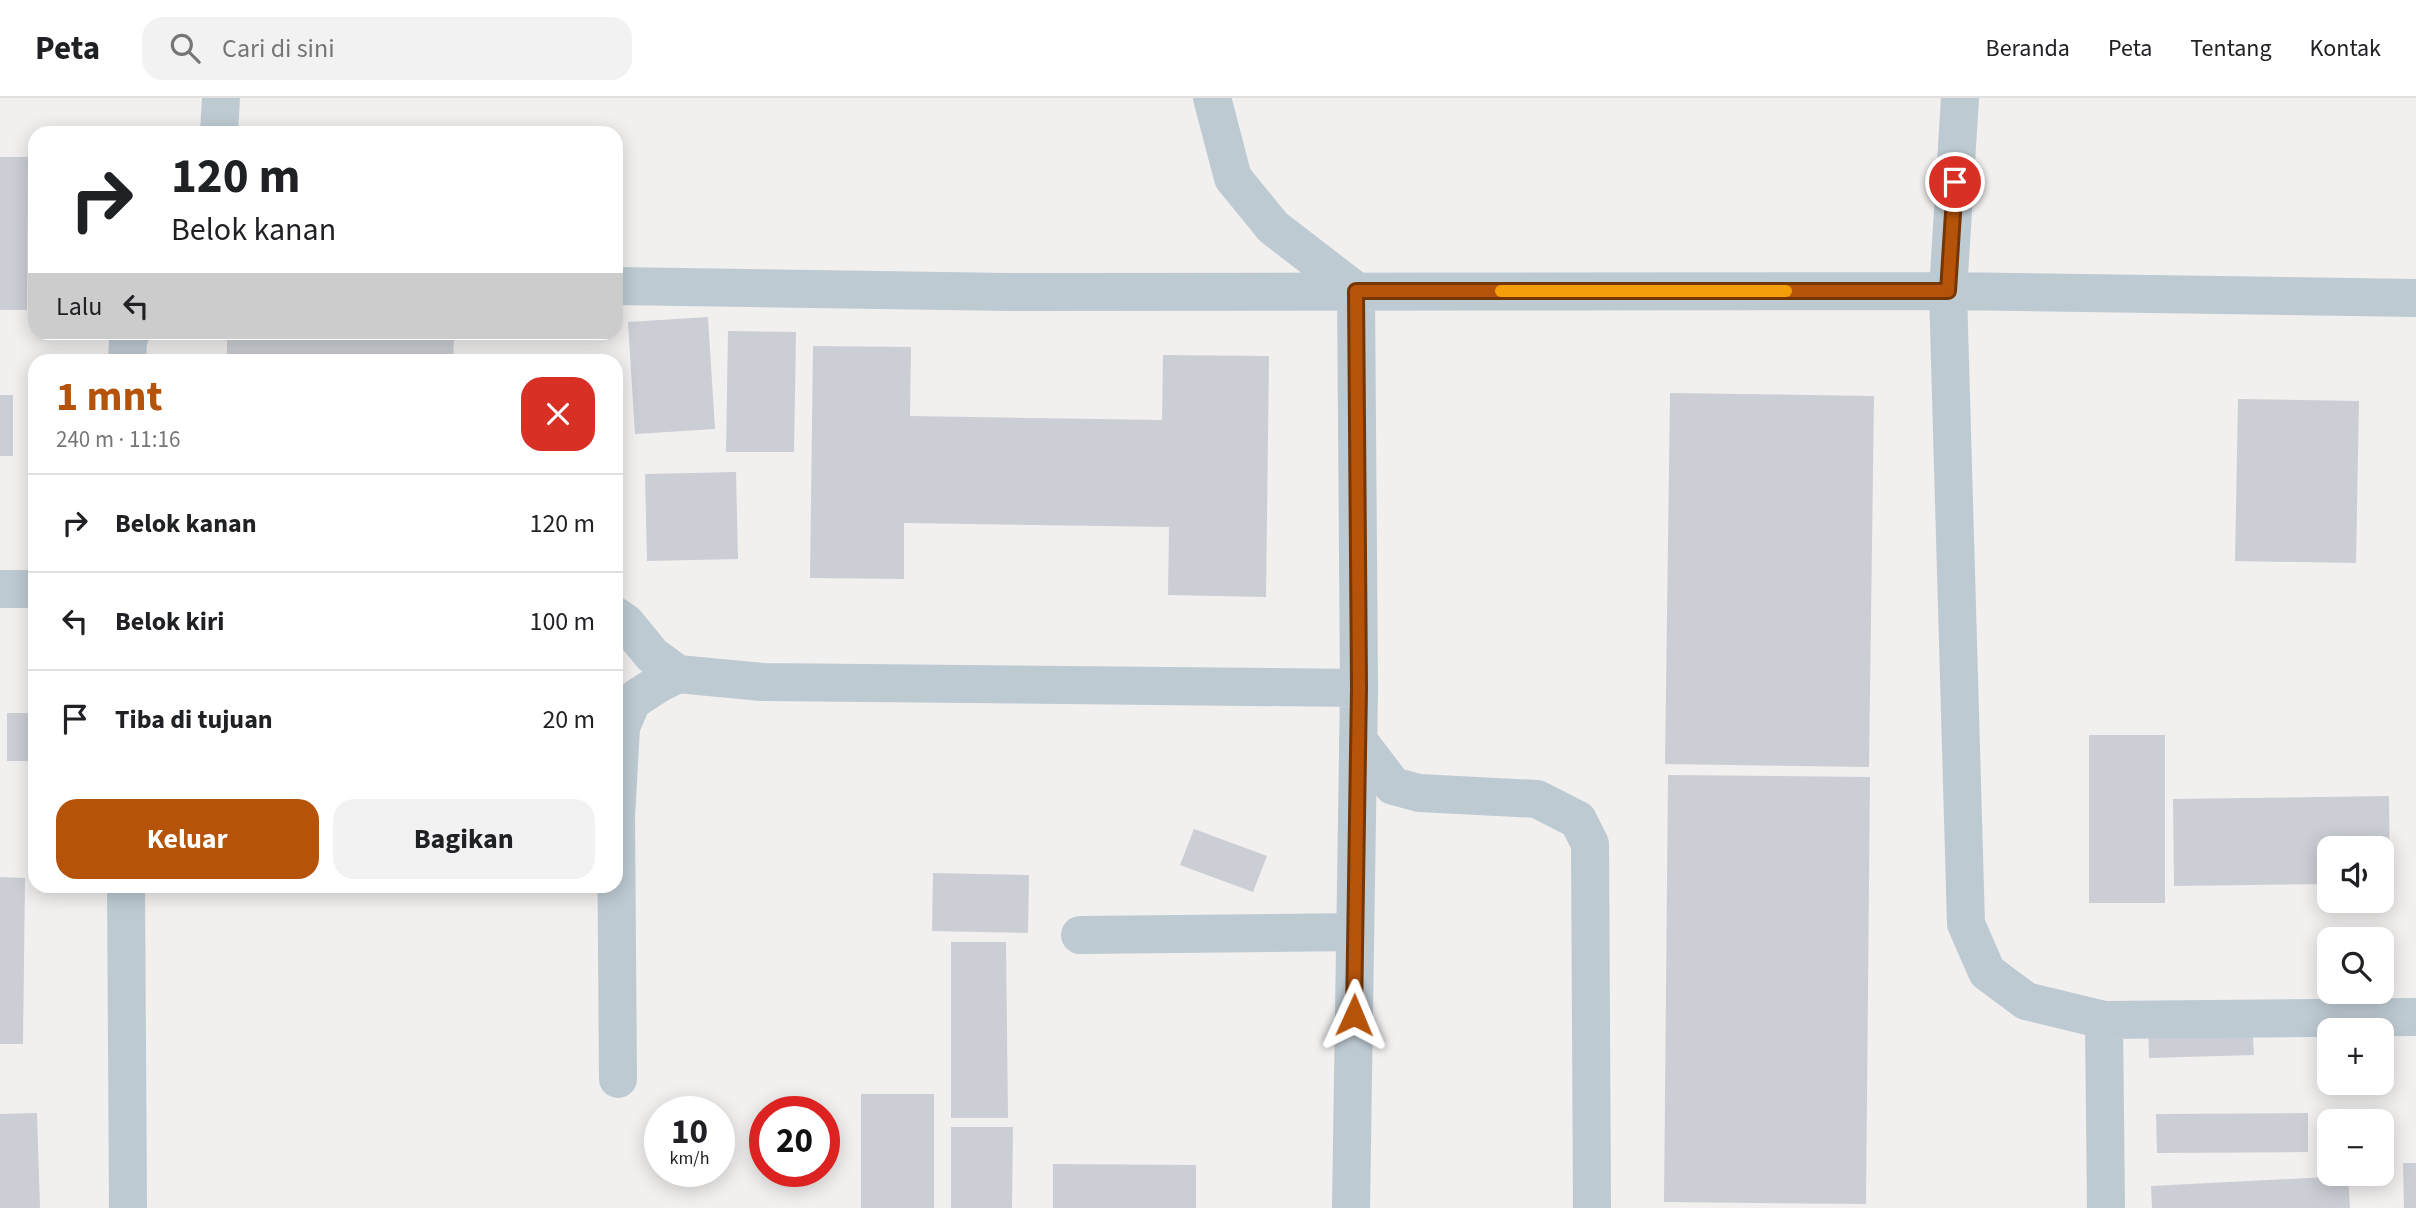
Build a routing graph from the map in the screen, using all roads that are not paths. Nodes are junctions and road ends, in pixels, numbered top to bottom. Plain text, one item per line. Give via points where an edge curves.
1 (1960, 99) edge
2 (1212, 101) edge
3 (623, 286) edge
4 (1356, 291) junction
5 (1948, 291) junction
6 (2416, 298) edge
7 (0, 589) edge
8 (28, 589) edge
9 (623, 622) edge
10 (678, 674) junction
11 (1359, 688) junction
12 (623, 722) edge
13 (1359, 740) junction
14 (126, 893) edge
15 (617, 893) edge
16 (1355, 932) junction
17 (1080, 935) dead end
18 (2416, 1017) edge
19 (2104, 1020) junction
20 (618, 1079) dead end
21 (128, 1208) edge
22 (1351, 1208) edge
23 (1592, 1208) edge
24 (2106, 1208) edge

1 - 5 lane
2 - 4 lane via 1233,178 1273,227
3 - 4 lane
4 - 5 lane
4 - 11 lane
5 - 6 lane
5 - 19 lane via 1966,924 1987,972 2026,1001
7 - 8 lane
9 - 10 lane via 652,655
10 - 11 lane via 762,682
10 - 12 lane via 632,701
11 - 13 lane
13 - 16 lane
13 - 23 lane via 1393,786 1419,793 1537,799 1578,820 1590,844
14 - 21 lane
15 - 20 lane
16 - 17 lane
16 - 22 lane
18 - 19 lane
19 - 24 lane

